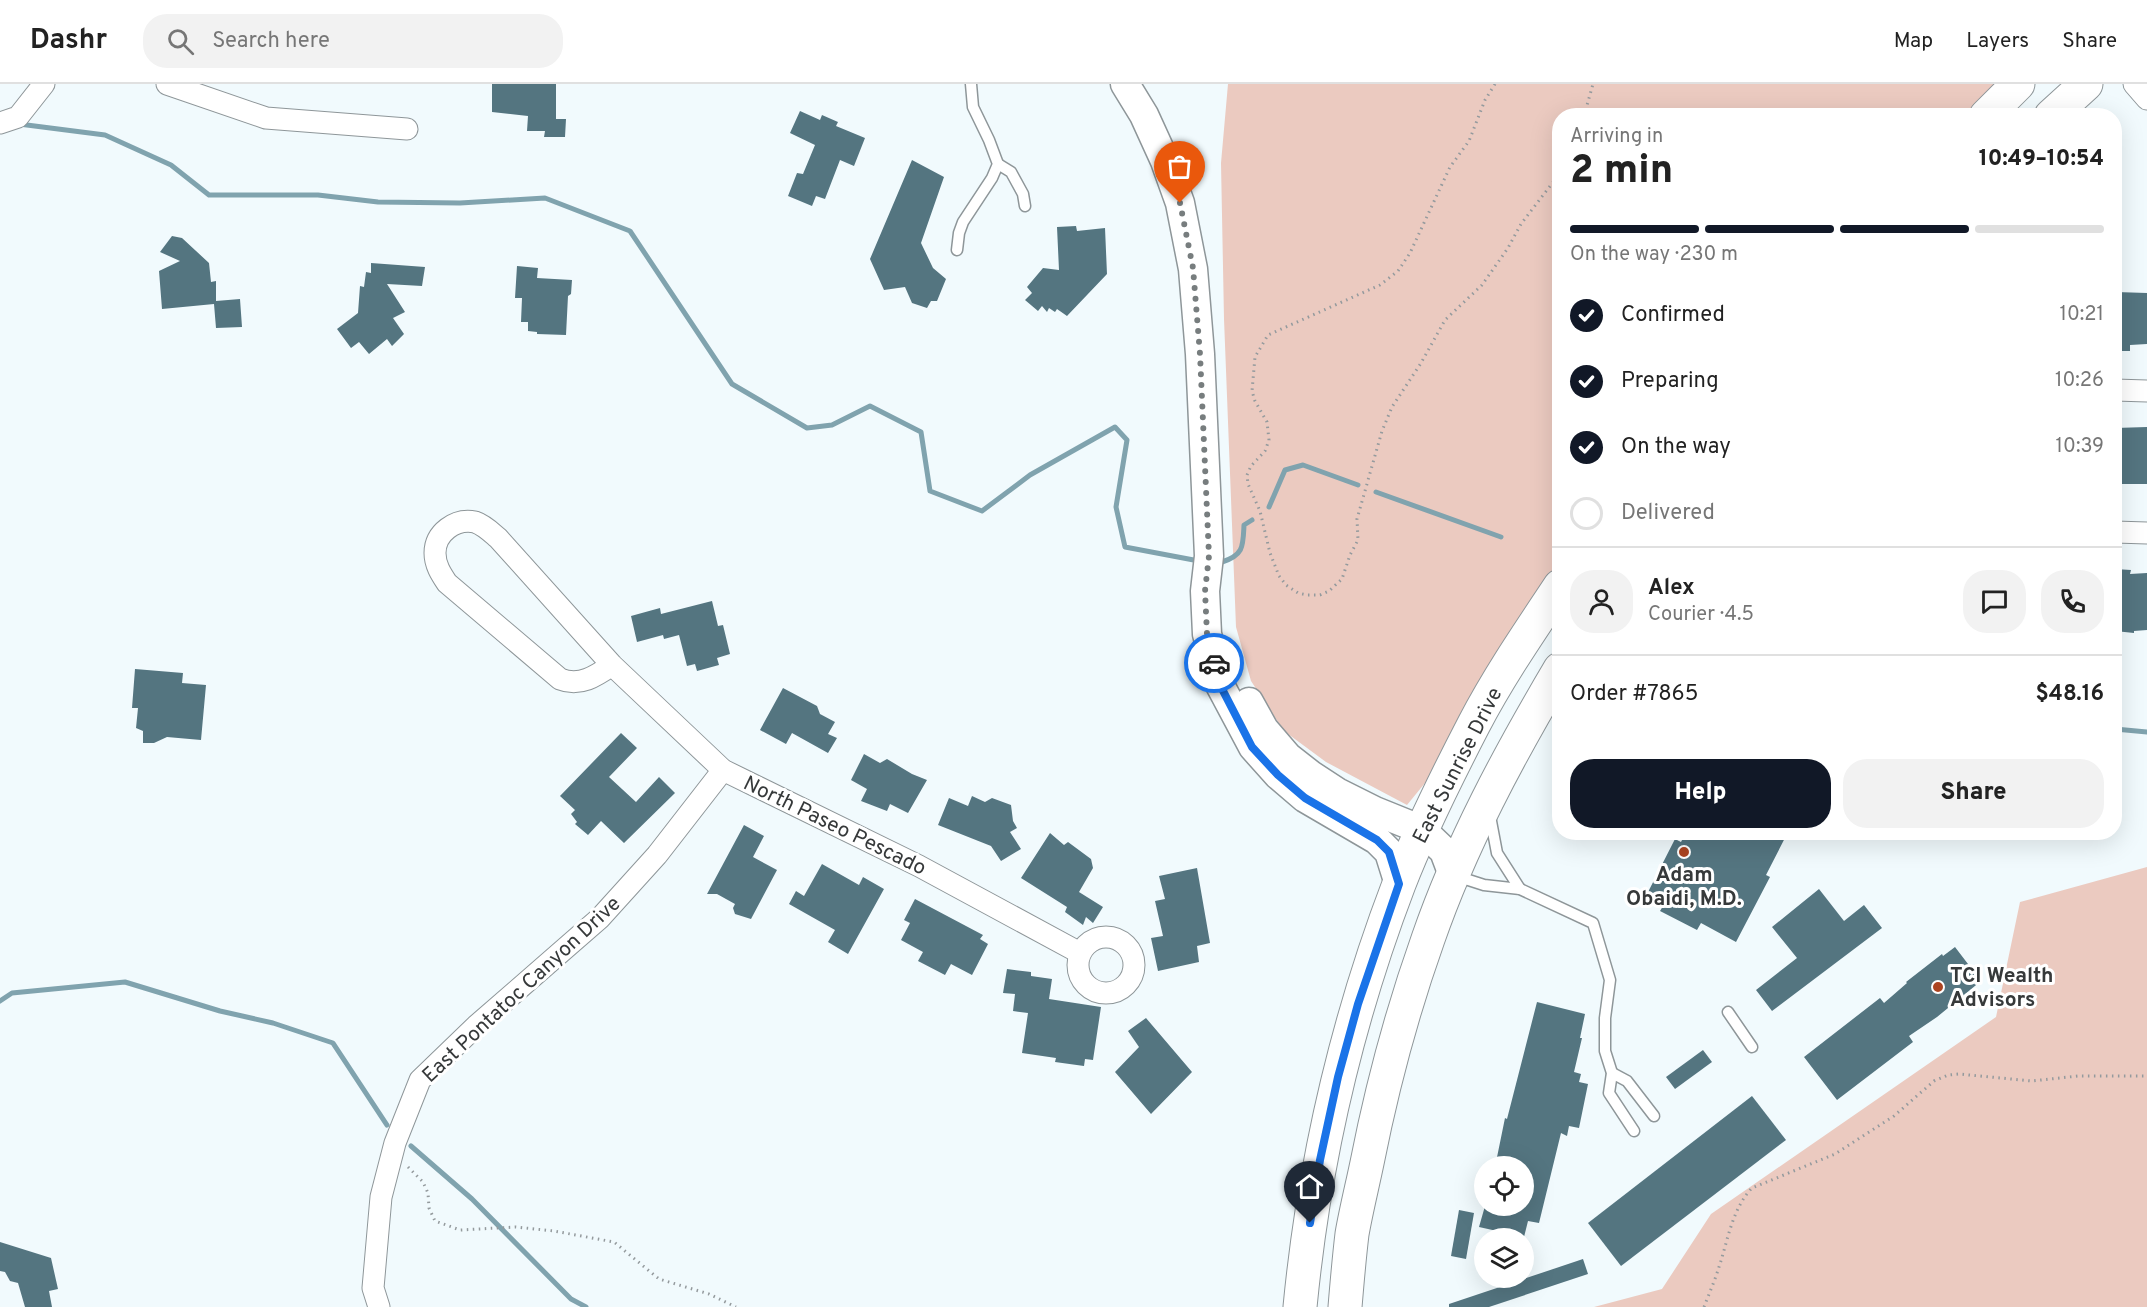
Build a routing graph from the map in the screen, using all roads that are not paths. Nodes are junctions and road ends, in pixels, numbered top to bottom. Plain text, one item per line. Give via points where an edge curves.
1 (44, 84) edge
2 (167, 84) edge
3 (971, 84) edge
4 (1125, 84) edge
5 (2018, 84) edge
6 (2086, 84) edge
7 (2134, 84) edge
8 (2147, 99) edge
9 (1994, 108) edge
10 (2060, 108) edge
11 (0, 123) edge
12 (407, 129) dead end
13 (998, 164) junction
14 (1025, 206) dead end
15 (957, 250) dead end
16 (2122, 390) edge
17 (2147, 391) edge
18 (2122, 532) edge
19 (2147, 533) edge
20 (1209, 556) junction
21 (1552, 597) edge
22 (612, 665) junction
23 (1552, 682) edge
24 (723, 770) junction
25 (1487, 802) junction
26 (1422, 830) junction
27 (1453, 875) junction
28 (1399, 884) junction
29 (1520, 889) junction
30 (1080, 953) dead end
31 (1728, 1012) dead end
32 (1752, 1047) dead end
33 (1612, 1073) junction
34 (1654, 1116) dead end
35 (1634, 1131) dead end
36 (379, 1307) edge
37 (1299, 1307) edge
38 (1345, 1307) edge

1 - 11 street via 18,117
2 - 12 street via 266,118
3 - 13 lane via 973,107
4 - 20 street via 1166,161 1180,203 1193,268
5 - 9 main road
6 - 10 main road
7 - 8 street
13 - 14 lane via 1011,172
13 - 15 lane via 963,222
16 - 17 street
18 - 19 street
20 - 26 street via 1235,674 1264,729 1288,757 1320,781 1375,811
20 - 28 street via 1205,591 1207,634 1220,685 1252,747 1305,798 1377,840 1389,852
21 - 26 main road, East Sunrise Drive via 1475,723
22 - 22 street, North Paseo Pescado via 485,527 460,522 446,529 438,539 438,570 447,584 560,679 583,681
22 - 24 street, North Paseo Pescado
23 - 25 main road, East Sunrise Drive
24 - 30 street, North Paseo Pescado via 919,866
24 - 36 street, East Pontatoc Canyon Drive via 657,855 600,918 420,1080 395,1143 381,1197 373,1288
25 - 27 main road, East Sunrise Drive
25 - 29 lane via 1497,853
26 - 27 street via 1444,851
26 - 28 main road, East Sunrise Drive
27 - 29 lane via 1484,885
27 - 38 main road, East Sunrise Drive via 1424,948 1379,1099 1353,1233
28 - 37 main road, East Sunrise Drive via 1338,1077 1320,1160
29 - 33 lane via 1593,922 1610,980 1605,1051
31 - 32 lane
33 - 34 lane via 1628,1081
33 - 35 lane via 1609,1093

